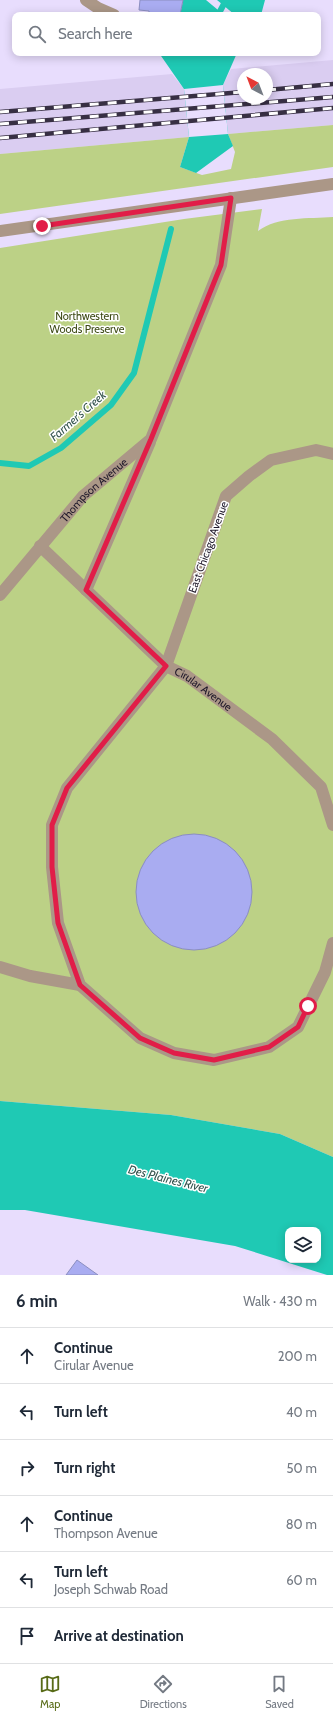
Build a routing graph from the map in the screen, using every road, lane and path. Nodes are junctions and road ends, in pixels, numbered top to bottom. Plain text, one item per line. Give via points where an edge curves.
1 (86, 0) edge
2 (107, 12) edge
3 (333, 184) edge
4 (231, 198) junction
5 (0, 231) edge
6 (151, 439) junction
7 (333, 454) edge
8 (40, 546) junction
9 (86, 590) junction
10 (0, 595) edge
11 (166, 666) junction
12 (333, 825) edge
13 (333, 943) edge
14 (0, 967) edge
15 (80, 985) junction

1 - 2 street
3 - 4 street
4 - 5 street
4 - 6 street, Thompson Avenue via 221,265
6 - 8 street, Thompson Avenue via 83,496
6 - 9 street
7 - 11 street, East Chicago Avenue via 316,450 271,460 226,496
8 - 9 street
8 - 10 street, Thompson Avenue
9 - 11 street
11 - 12 street, Cirular Avenue via 187,676 272,739 321,787
11 - 15 street, Cirular Avenue via 67,788 52,825 52,867 58,923
13 - 15 street, Cirular Avenue via 325,972 298,1027 269,1047 214,1060 174,1053 140,1038
14 - 15 street via 30,976

